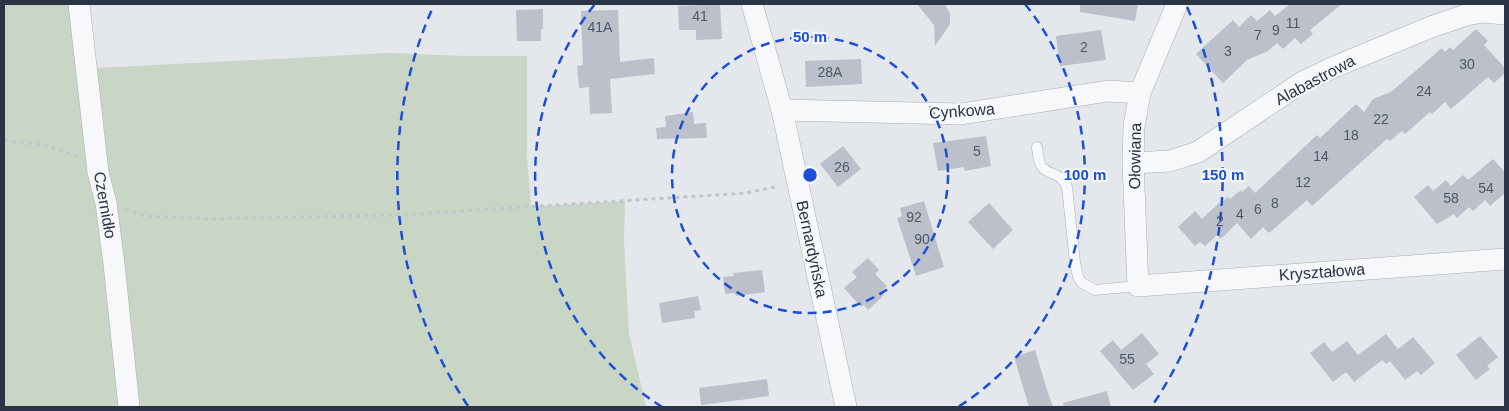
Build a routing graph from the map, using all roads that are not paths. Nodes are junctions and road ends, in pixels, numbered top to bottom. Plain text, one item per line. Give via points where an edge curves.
1 (79, 4) edge
2 (752, 4) edge
3 (1177, 4) edge
4 (1505, 14) edge
5 (1140, 93) junction
6 (782, 110) junction
7 (1037, 147) dead end
8 (1133, 163) junction
9 (1505, 259) edge
10 (1138, 286) junction
11 (129, 407) edge
12 (846, 407) edge

1 - 11 street, Czernidło via 98,172 106,203 114,264
2 - 6 street, Bernardyńska
3 - 5 street, Ołowiana
4 - 8 street, Alabastrowa via 1482,12 1431,27 1301,84 1198,152 1170,161
5 - 6 street, Cynkowa via 1108,92 954,114
5 - 8 street, Ołowiana via 1134,126
6 - 12 street, Bernardyńska
7 - 10 lane via 1042,168 1057,175 1067,187 1075,262 1082,283 1095,290
8 - 10 street, Ołowiana
9 - 10 street, Kryształowa

